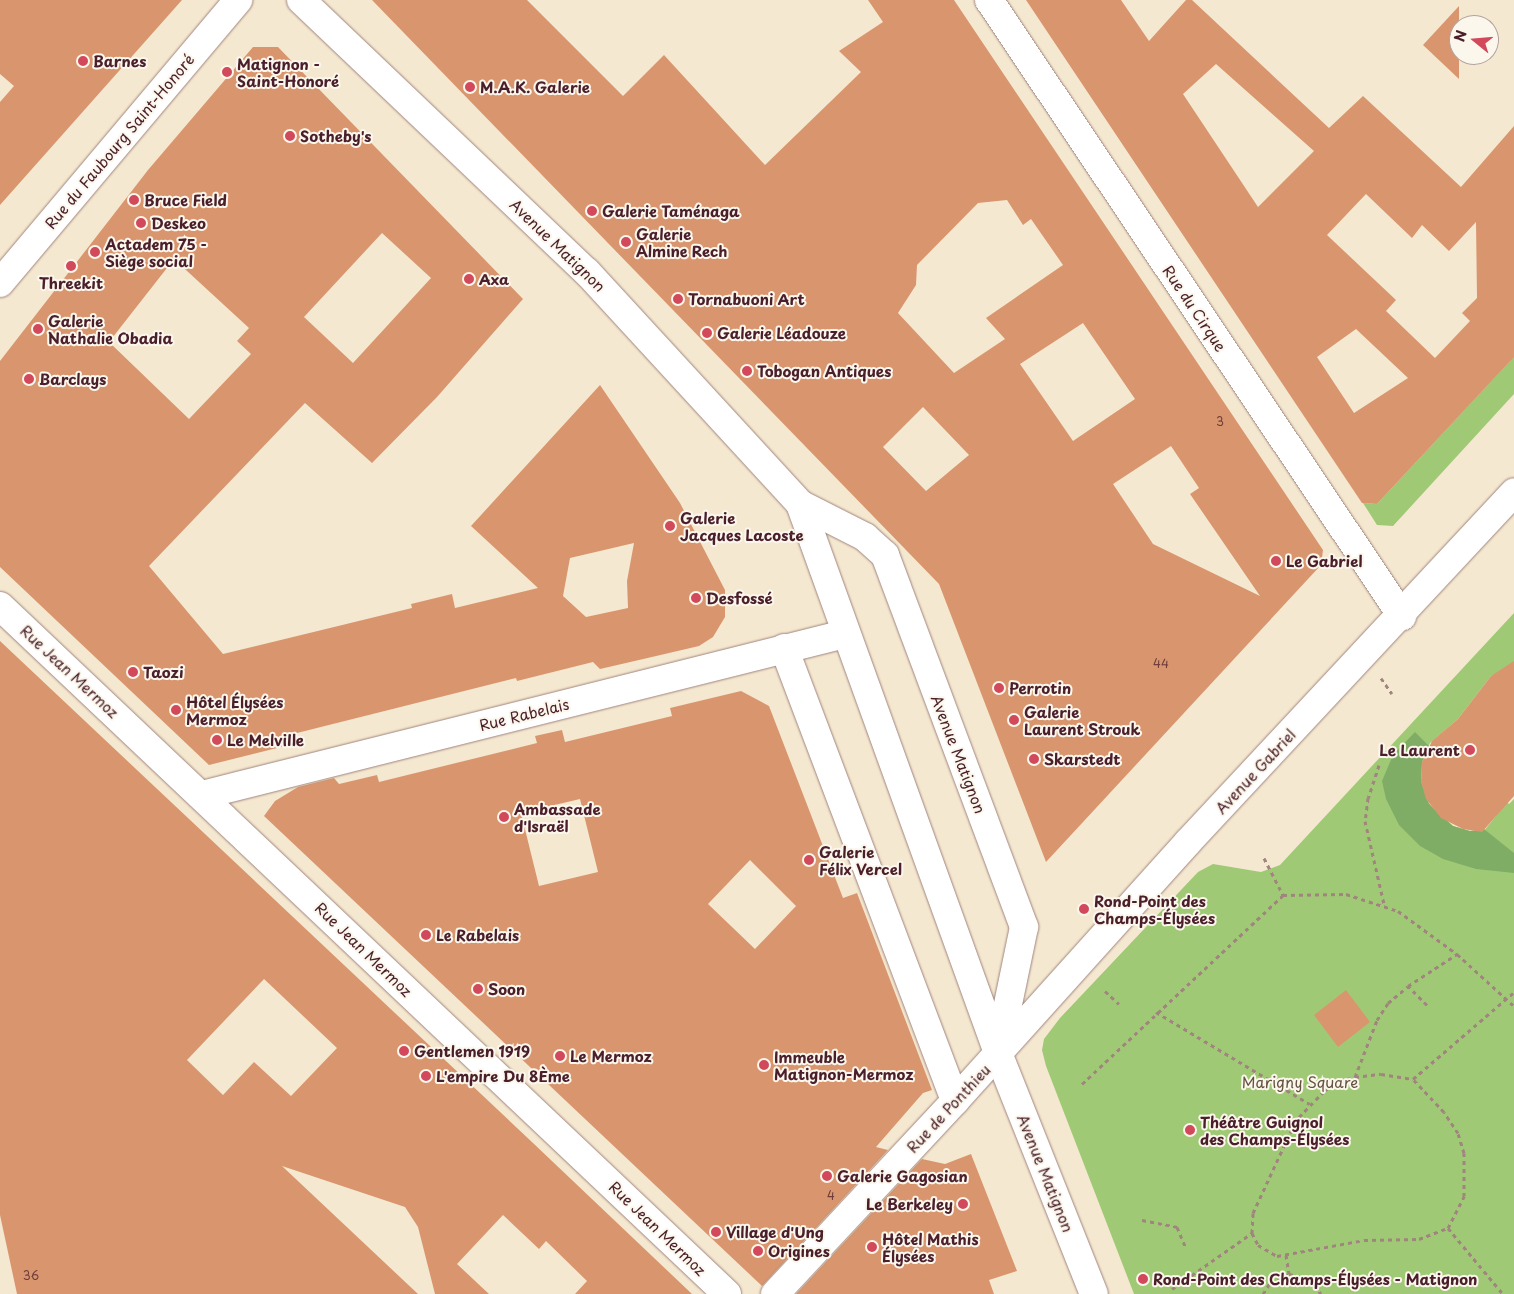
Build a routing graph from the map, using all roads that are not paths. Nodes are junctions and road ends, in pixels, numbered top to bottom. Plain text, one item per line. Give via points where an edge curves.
1 (238, 0) edge
2 (301, 0) edge
3 (989, 0) edge
4 (0, 283) edge
5 (1514, 492) edge
6 (800, 504) junction
7 (0, 606) edge
8 (1402, 616) junction
9 (845, 634) junction
10 (784, 648) junction
11 (202, 795) junction
12 (998, 1053) junction
13 (955, 1101) junction
14 (727, 1294) edge
15 (775, 1294) edge
16 (1094, 1294) edge

1 - 4 street, Rue du Faubourg Saint-Honoré
2 - 6 street, Avenue Matignon via 587,272
3 - 8 street, Rue du Cirque
5 - 8 street, Avenue Gabriel
6 - 9 street, Avenue Matignon
6 - 12 street, Avenue Matignon via 865,537 885,556 1024,927
7 - 11 street, Rue Jean Mermoz
8 - 12 street, Avenue Gabriel via 1188,842
9 - 10 street, Rue Rabelais
9 - 12 street, Avenue Matignon
10 - 11 street, Rue Rabelais
10 - 13 street
11 - 14 street, Rue Jean Mermoz
12 - 13 street, Rue de Ponthieu
12 - 16 street, Avenue Matignon
13 - 15 street, Rue de Ponthieu

